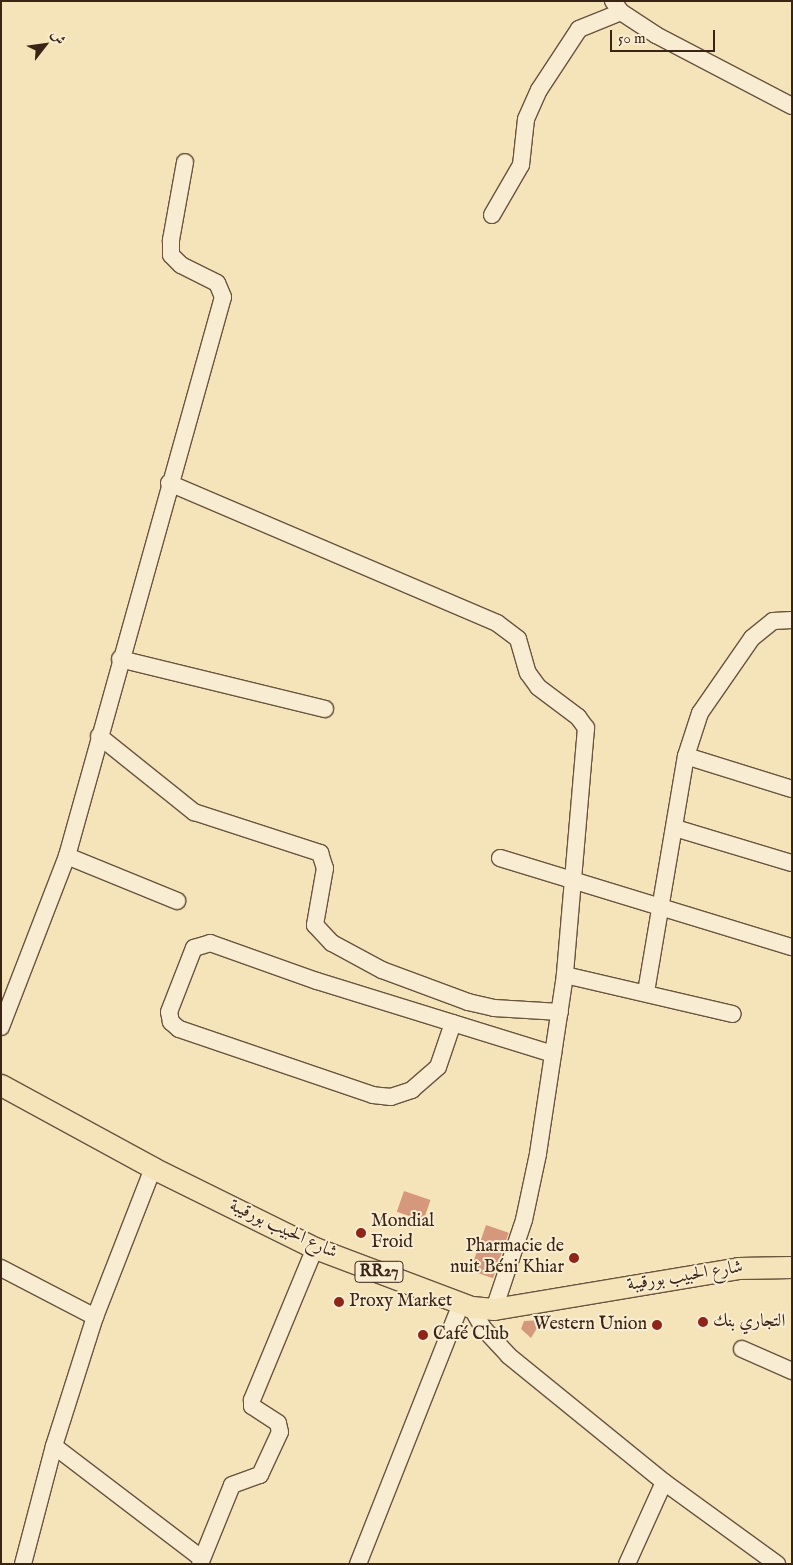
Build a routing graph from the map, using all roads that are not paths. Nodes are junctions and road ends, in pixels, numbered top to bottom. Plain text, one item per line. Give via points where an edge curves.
1 (617, 6) edge
2 (792, 106) edge
3 (185, 162) dead end
4 (492, 215) dead end
5 (169, 483) junction
6 (792, 620) edge
7 (120, 659) junction
8 (325, 710) dead end
9 (99, 736) junction
10 (686, 756) junction
11 (792, 789) edge
12 (674, 828) junction
13 (67, 856) junction
14 (500, 858) dead end
15 (792, 863) edge
16 (571, 877) junction
17 (177, 901) dead end
18 (659, 906) junction
19 (792, 947) edge
20 (565, 975) junction
21 (646, 992) junction
22 (560, 1012) junction
23 (733, 1014) dead end
24 (453, 1023) junction
25 (1, 1027) edge
26 (553, 1054) junction
27 (2, 1088) edge
28 (154, 1168) junction
29 (316, 1248) junction
30 (792, 1267) edge
31 (1, 1268) edge
32 (466, 1305) junction
33 (494, 1309) junction
34 (95, 1317) junction
35 (742, 1350) dead end
36 (792, 1371) edge
37 (54, 1446) junction
38 (664, 1482) junction
39 (200, 1561) edge
40 (23, 1564) edge
41 (358, 1564) edge
42 (627, 1564) edge
43 (777, 1564) edge

1 - 2 street via 670,43
1 - 4 street via 579,28 544,82 526,119 521,165
3 - 5 street via 170,240 172,255 181,265 217,283 223,293
5 - 7 street
5 - 16 street via 485,617 515,635 532,680 578,717 586,728
6 - 10 street via 773,621 752,638 710,695
7 - 8 street
7 - 9 street
9 - 13 street
9 - 22 street via 194,812 320,853 325,868 315,925 339,947 382,970 481,1006
10 - 11 street
10 - 12 street
12 - 15 street
12 - 18 street
13 - 17 street
13 - 25 street
14 - 16 street
16 - 18 street
16 - 20 street
18 - 19 street
18 - 21 street
20 - 21 street
20 - 22 street
21 - 23 street
22 - 26 street
24 - 24 street via 203,943 194,948 169,1012 170,1022 179,1029 357,1090 391,1097 412,1090 438,1068
24 - 26 street
26 - 33 street via 534,1179
27 - 28 main road, شارع الحبيب بورقيبة / RR27
28 - 29 main road, شارع الحبيب بورقيبة / RR27
28 - 34 street
29 - 32 main road, شارع الحبيب بورقيبة / RR27
29 - 39 street via 251,1404 278,1423 280,1432 260,1474 232,1485
30 - 33 main road, شارع الحبيب بورقيبة / RR27 via 738,1268
31 - 34 street
32 - 33 main road, شارع الحبيب بورقيبة / RR27
32 - 38 street via 509,1356
32 - 41 street
34 - 37 street
35 - 36 street
37 - 39 street
37 - 40 street
38 - 42 street
38 - 43 street

